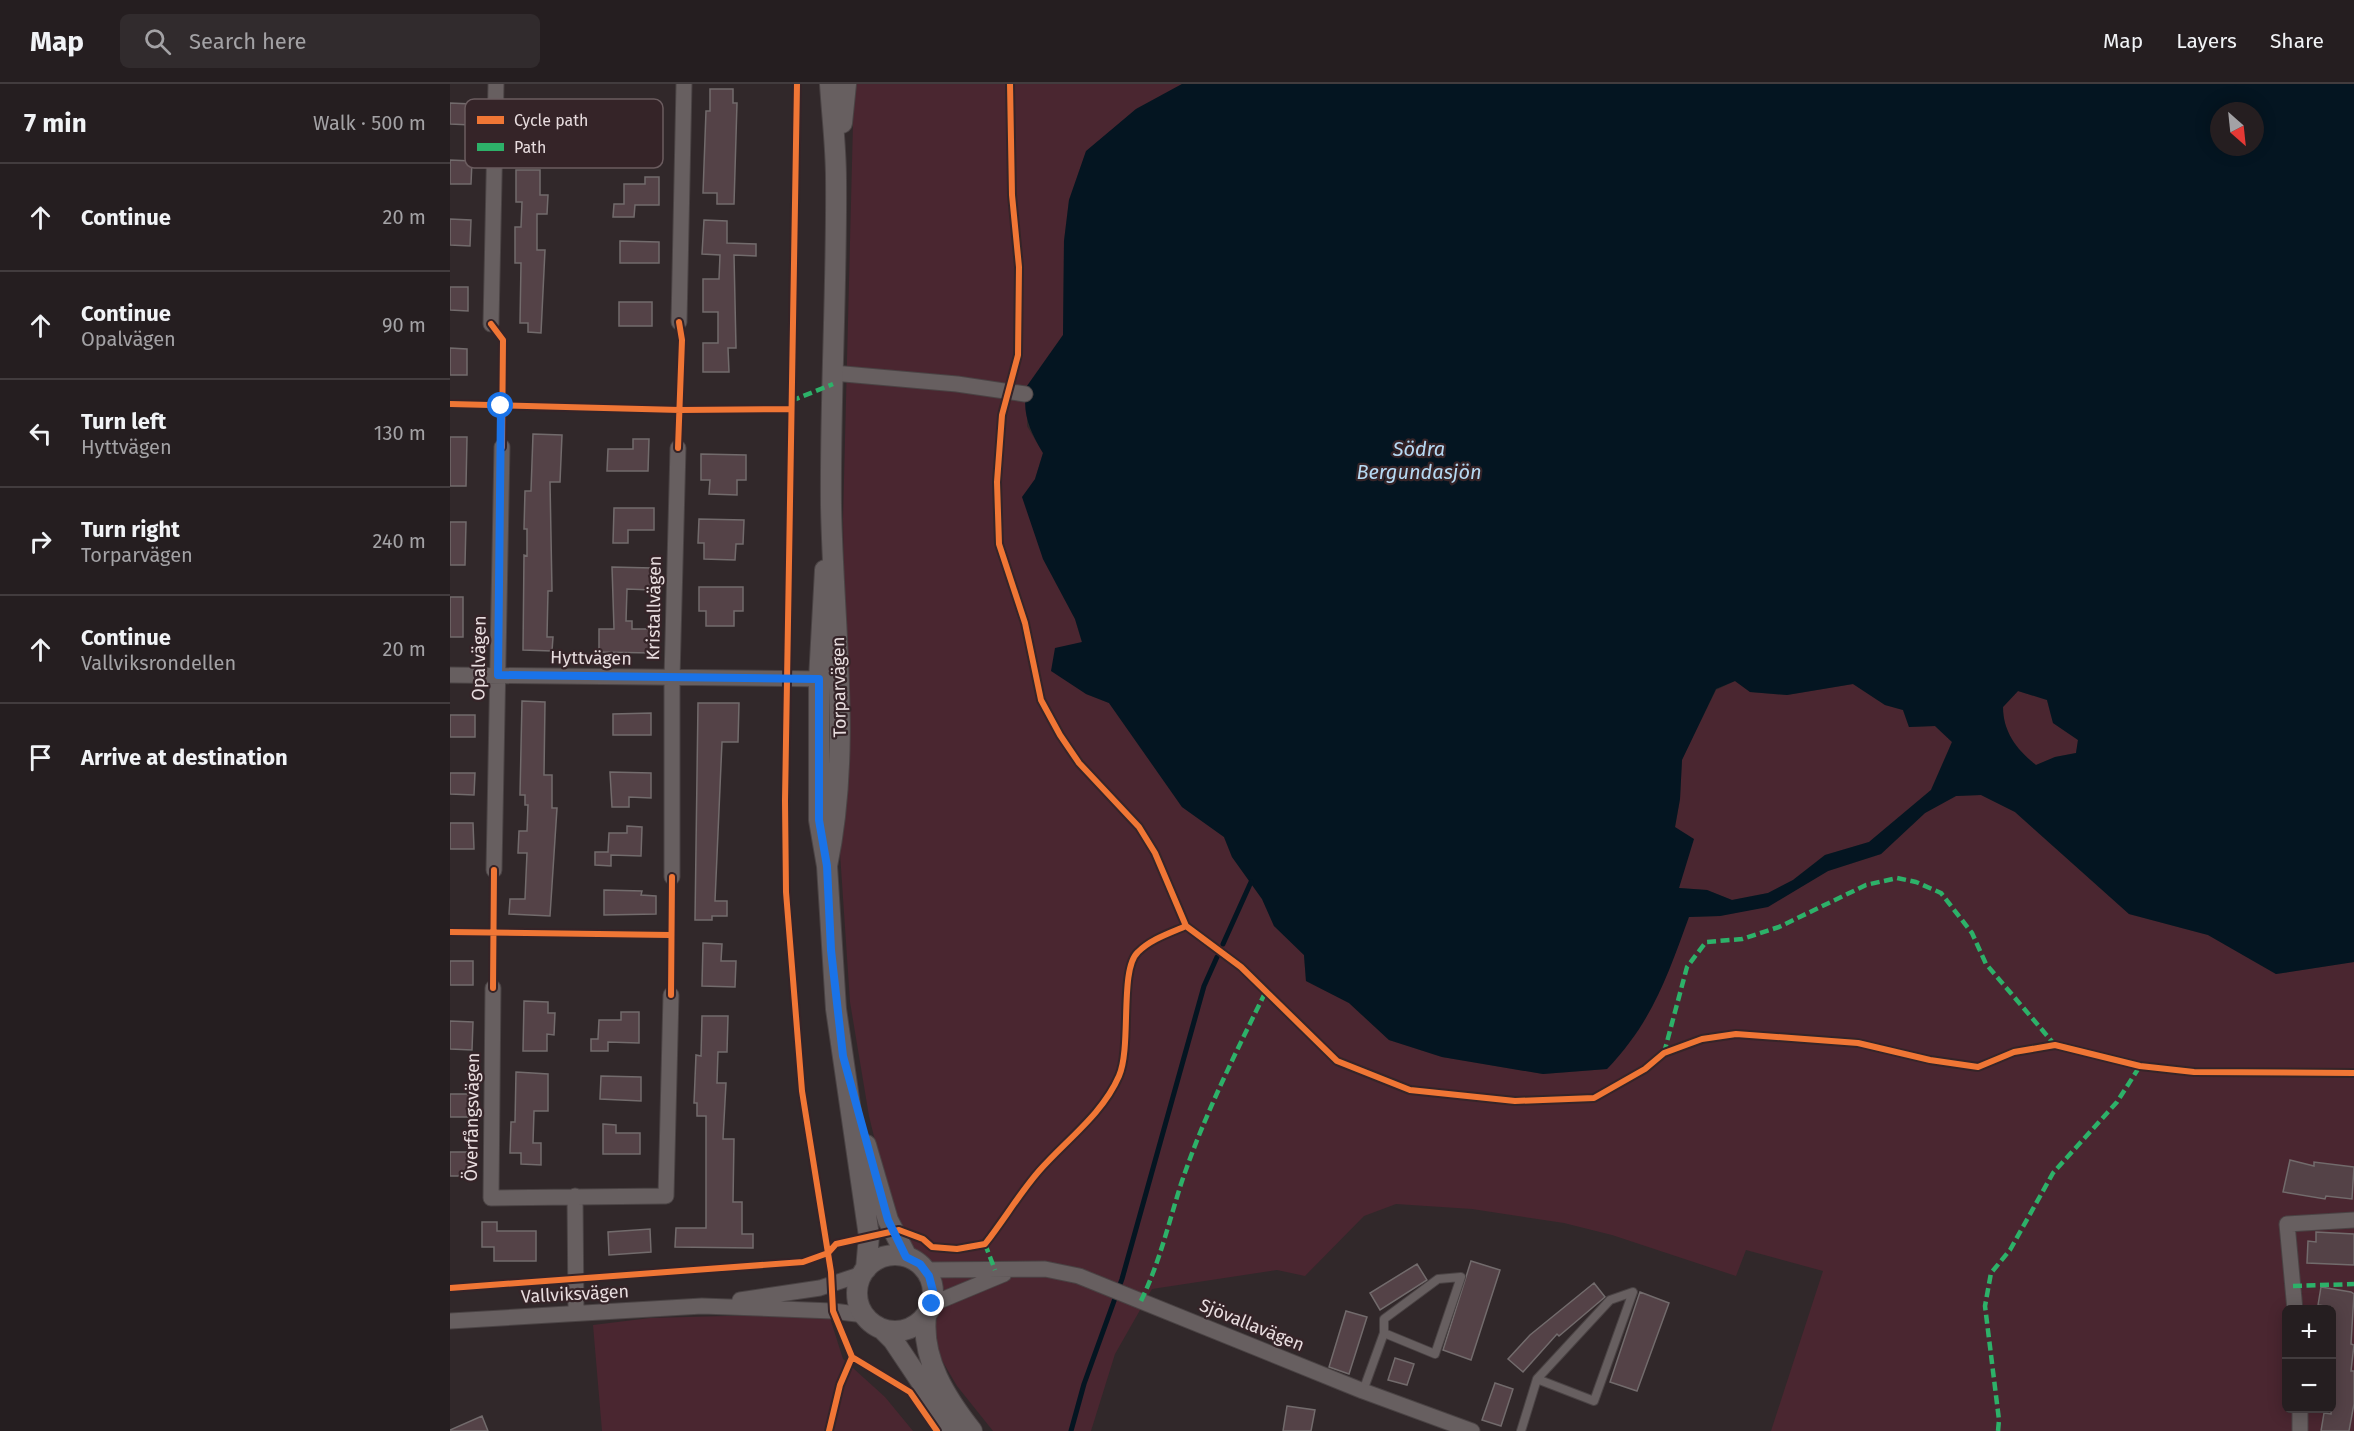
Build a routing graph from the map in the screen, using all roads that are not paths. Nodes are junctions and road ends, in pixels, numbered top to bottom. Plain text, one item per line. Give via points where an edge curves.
1 (496, 84) edge
2 (684, 84) edge
3 (830, 84) edge
4 (846, 84) edge
5 (496, 99) edge
6 (494, 168) edge
7 (836, 177) junction
8 (679, 322) dead end
9 (491, 324) dead end
10 (833, 373) junction
11 (1025, 394) dead end
12 (502, 447) dead end
13 (678, 448) dead end
14 (831, 507) junction
15 (450, 675) edge
16 (498, 675) junction
17 (672, 678) junction
18 (819, 679) junction
19 (840, 679) junction
20 (827, 866) junction
21 (494, 870) dead end
22 (672, 877) dead end
23 (493, 988) dead end
24 (671, 995) dead end
25 (843, 1056) junction
26 (575, 1196) junction
27 (2354, 1220) edge
28 (906, 1257) junction
29 (925, 1270) junction
30 (1014, 1270) junction
31 (864, 1271) junction
32 (2295, 1305) edge
33 (702, 1306) junction
34 (929, 1310) junction
35 (576, 1313) junction
36 (864, 1315) junction
37 (450, 1321) edge
38 (882, 1329) junction
39 (1383, 1333) junction
40 (1537, 1380) junction
41 (1363, 1391) junction
42 (2300, 1413) edge
43 (954, 1431) edge
44 (972, 1431) edge
45 (1472, 1431) edge
46 (1521, 1431) edge
47 (2300, 1431) edge

1 - 5 street
2 - 8 street
3 - 7 street, Torparvägen
4 - 7 street, Torparvägen
6 - 9 street
7 - 10 street, Torparvägen
10 - 11 street
10 - 14 street, Torparvägen
12 - 16 street, Opalvägen
13 - 17 street, Kristallvägen
14 - 18 street, Torparvägen
14 - 19 street, Torparvägen
15 - 16 street, Hyttvägen
16 - 17 street, Hyttvägen
16 - 21 street, Opalvägen
17 - 18 street, Hyttvägen
17 - 22 street, Kristallvägen
18 - 19 street, Hyttvägen
18 - 20 street, Torparvägen via 819,820
19 - 20 street, Torparvägen via 836,824
20 - 25 street, Torparvägen via 835,997
23 - 26 street, Överfångsvägen via 491,1198
24 - 26 street, Överfångsvägen via 666,1196
25 - 28 street, Torparvägen via 884,1208
25 - 31 street, Torparvägen via 869,1236
26 - 35 street
27 - 32 street via 2287,1224
28 - 29 street
28 - 31 street via 885,1257
29 - 30 street, Sjövallavägen
29 - 34 street via 932,1283
30 - 34 street, Sjövallavägen
30 - 41 street, Sjövallavägen via 1045,1269 1079,1276
31 - 33 street, Vallviksvägen via 820,1288
31 - 36 street via 857,1295
33 - 35 street, Vallviksvägen
33 - 36 street, Vallviksvägen
34 - 38 street via 906,1329
34 - 44 street via 924,1336 936,1373
35 - 37 street, Vallviksvägen
36 - 38 street
38 - 43 street
39 - 39 lane via 1435,1354 1461,1277 1438,1279 1384,1319
39 - 41 lane
40 - 40 lane via 1594,1401 1633,1292 1610,1300
40 - 46 lane
41 - 45 street, Sjövallavägen
42 - 47 street

